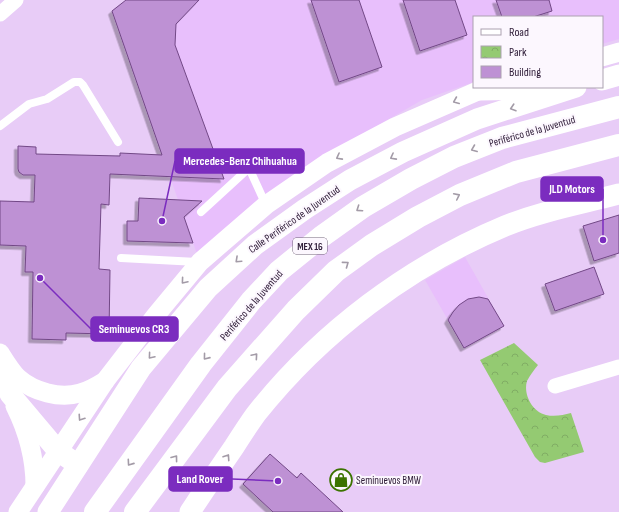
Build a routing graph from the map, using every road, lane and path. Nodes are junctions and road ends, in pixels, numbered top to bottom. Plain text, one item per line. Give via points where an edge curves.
1 (16, 0) edge
2 (0, 14) edge
3 (619, 52) edge
4 (603, 57) edge
5 (619, 75) edge
6 (603, 80) edge
7 (573, 88) edge
8 (486, 89) edge
9 (619, 107) edge
10 (0, 126) edge
11 (118, 142) dead end
12 (619, 145) edge
13 (619, 194) edge
14 (266, 205) junction
15 (201, 212) dead end
16 (121, 258) dead end
17 (200, 262) junction
18 (0, 352) edge
19 (619, 367) edge
20 (0, 372) edge
21 (105, 381) junction
22 (555, 386) dead end
23 (10, 394) junction
24 (58, 451) junction
25 (78, 465) junction
26 (36, 486) junction
27 (151, 490) junction
28 (18, 512) edge
29 (48, 512) edge
30 (95, 512) edge
31 (135, 512) edge
32 (152, 512) edge
33 (190, 512) edge

1 - 2 street
3 - 4 street
5 - 6 main road
7 - 8 main road
7 -> 25 main road, Calle Periférico de la Juventud via 477,119 402,152 350,180 254,245 208,288 141,368
8 -> 14 street via 395,127 327,163
9 -> 30 highway, Periférico de la Juventud / MEX 16 via 502,138 454,157 363,207 321,237 279,271 251,301 201,364
10 - 11 lane via 29,104 46,99 77,82 83,85
27 -> 12 highway via 227,388 296,310 336,271 372,245 460,194 516,172
33 -> 13 main road via 256,415 290,374 336,331 373,302 417,272 488,234 548,212
14 - 15 lane via 249,168
14 - 17 street
16 - 17 lane
17 -> 21 street
18 - 21 street via 18,378 31,387 47,393 80,393
19 - 22 street
20 - 23 main road
21 -> 24 street
23 - 24 main road
23 - 26 street via 28,435
24 - 25 main road
24 - 26 street
25 - 29 main road, Calle Periférico de la Juventud
26 - 28 street
27 - 31 highway
27 - 32 highway

